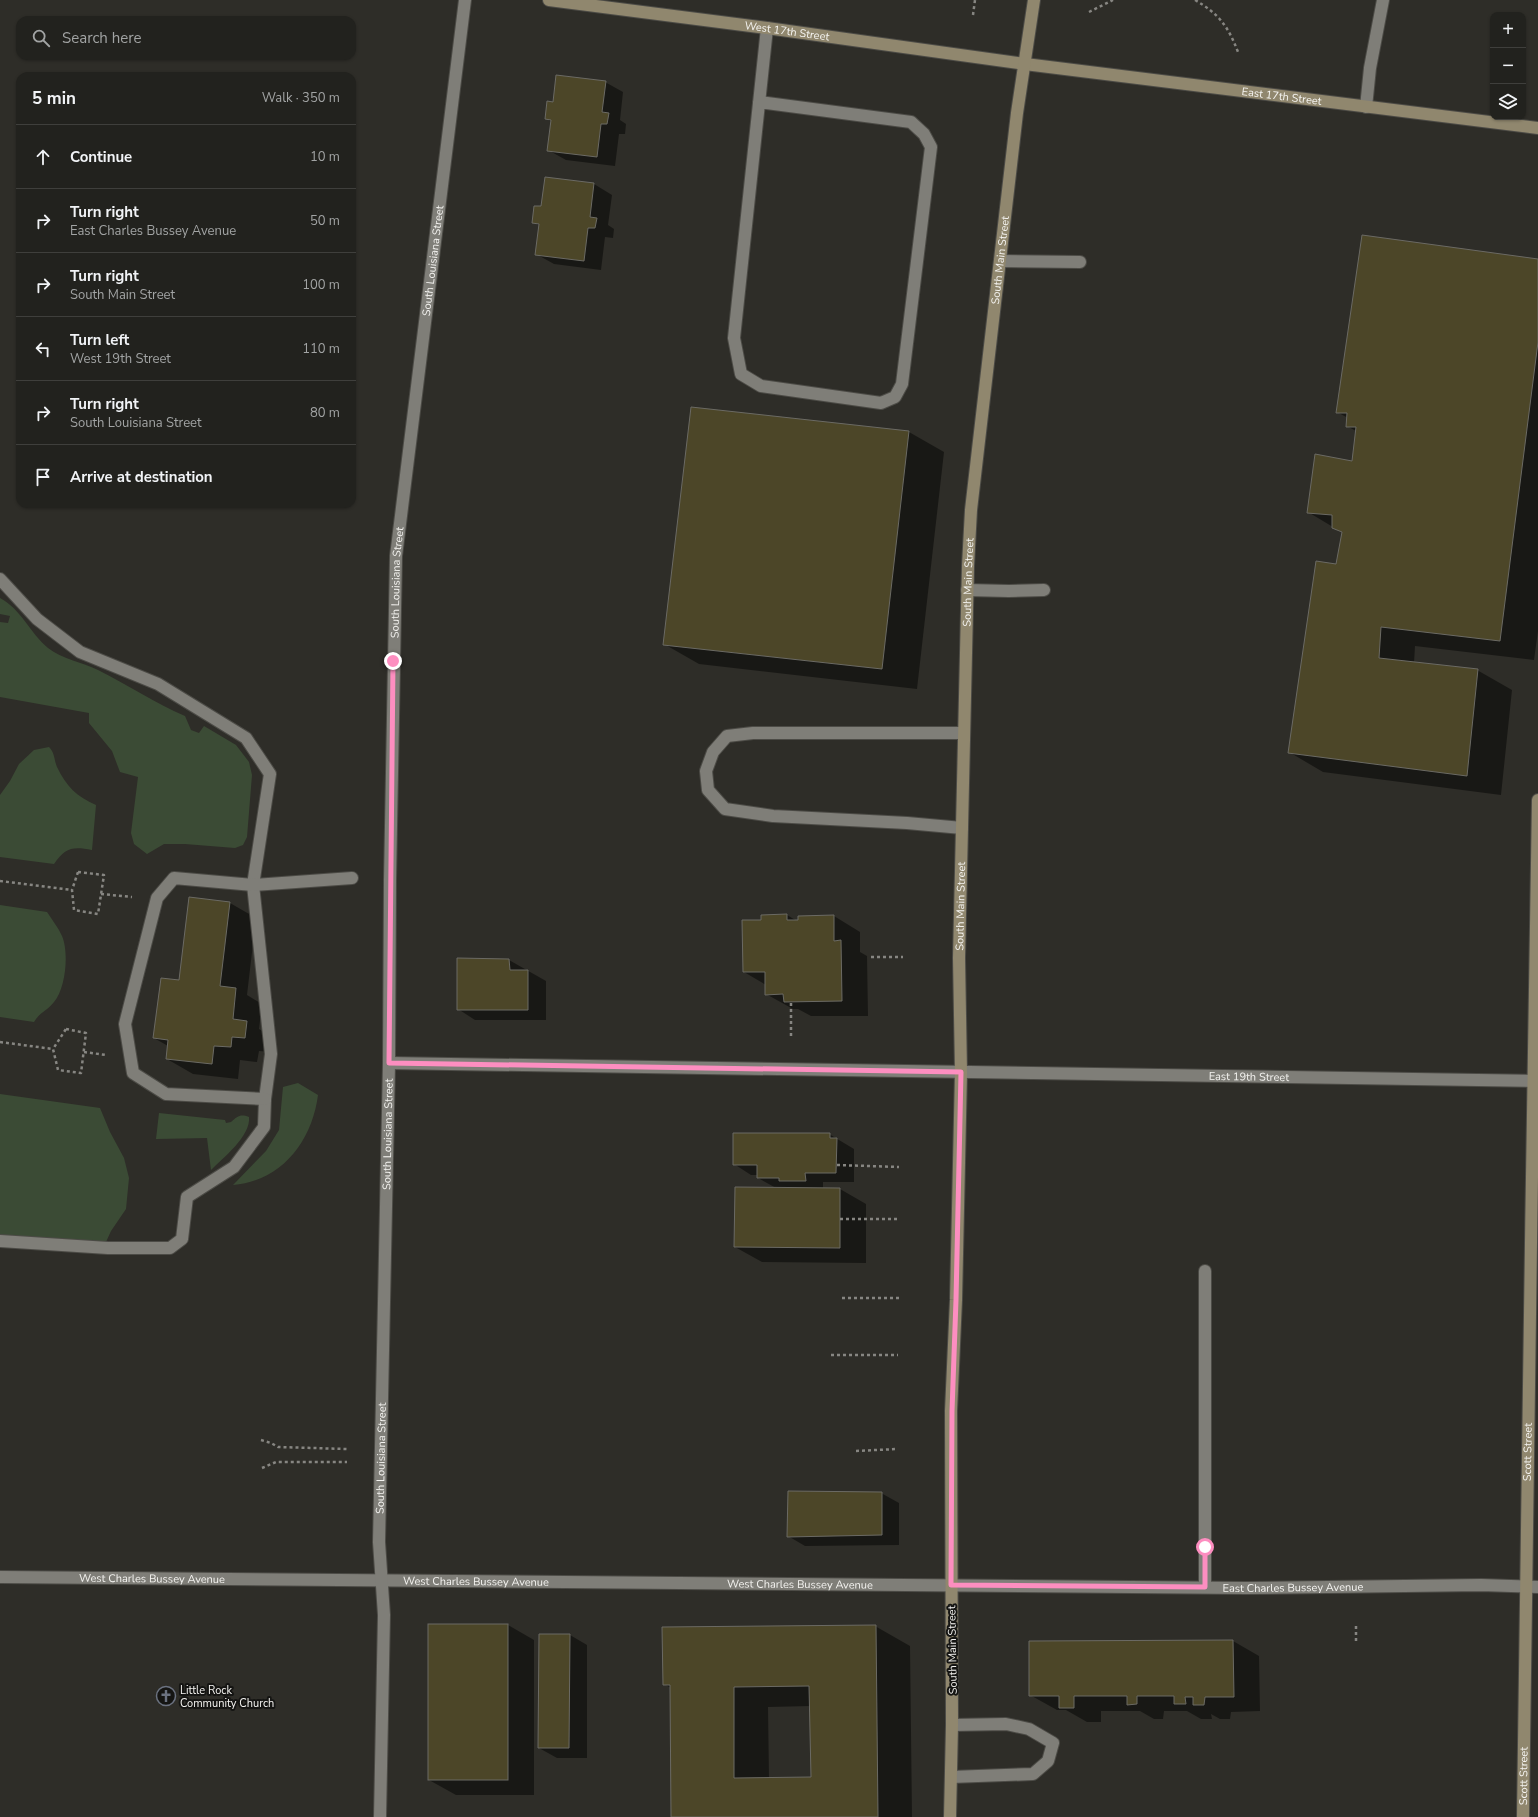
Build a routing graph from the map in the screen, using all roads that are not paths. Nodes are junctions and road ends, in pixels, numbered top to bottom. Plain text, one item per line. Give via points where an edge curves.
1 (465, 0) edge
2 (549, 0) edge
3 (1034, 0) edge
4 (1383, 0) edge
5 (767, 28) junction
6 (1025, 64) junction
7 (759, 102) junction
8 (1366, 107) junction
9 (1538, 128) edge
10 (1000, 260) junction
11 (1080, 262) dead end
12 (0, 579) edge
13 (967, 590) junction
14 (1044, 590) dead end
15 (964, 733) junction
16 (1538, 800) edge
17 (962, 828) junction
18 (352, 878) dead end
19 (253, 884) junction
20 (389, 1063) junction
21 (961, 1072) junction
22 (1536, 1081) edge
23 (265, 1099) junction
24 (0, 1241) edge
25 (1205, 1270) dead end
26 (0, 1577) edge
27 (382, 1581) junction
28 (951, 1585) junction
29 (1205, 1587) junction
30 (1525, 1587) junction
31 (1538, 1587) edge
32 (952, 1725) junction
33 (951, 1776) junction
34 (380, 1817) edge
35 (950, 1817) edge
36 (1523, 1817) edge

1 - 20 street, South Louisiana Street via 396,556
2 - 5 main road, West 17th Street
3 - 6 main road, South Main Street
4 - 8 street via 1370,68
5 - 6 main road, West 17th Street
5 - 7 street
6 - 8 main road, East 17th Street
6 - 10 main road, South Main Street
7 - 7 street via 734,338 741,374 761,386 881,403 895,397 902,384 931,147 924,134 911,122
8 - 9 main road, East 17th Street
10 - 11 street
10 - 13 main road, South Main Street via 971,510
12 - 19 street via 37,619 80,652 158,684 246,738 270,774
13 - 14 street
13 - 15 main road, South Main Street
15 - 17 main road, South Main Street
15 - 17 street via 753,733 728,736 713,752 706,771 708,790 724,808 773,816
16 - 22 main road, Scott Street
17 - 21 main road, South Main Street via 959,958
18 - 19 street
19 - 23 street via 271,1054
19 - 23 street via 174,878 157,898 125,1024 133,1073 166,1094
20 - 21 street, East 19th Street
20 - 27 street, South Louisiana Street via 379,1542
21 - 22 street, East 19th Street
21 - 28 main road, South Main Street via 951,1426
22 - 30 main road, Scott Street
23 - 24 street via 264,1127 234,1167 188,1198 182,1239 170,1248 108,1248
25 - 29 street
26 - 27 street, West Charles Bussey Avenue
27 - 28 street, West Charles Bussey Avenue
27 - 34 street, South Louisiana Street via 384,1615
28 - 29 street, East Charles Bussey Avenue
28 - 32 main road, South Main Street
29 - 30 street, East Charles Bussey Avenue
30 - 31 street, East Charles Bussey Avenue
30 - 36 main road, Scott Street
32 - 33 main road, South Main Street
32 - 33 street via 1006,1724 1029,1729 1053,1744 1048,1761 1033,1774
33 - 35 main road, South Main Street

